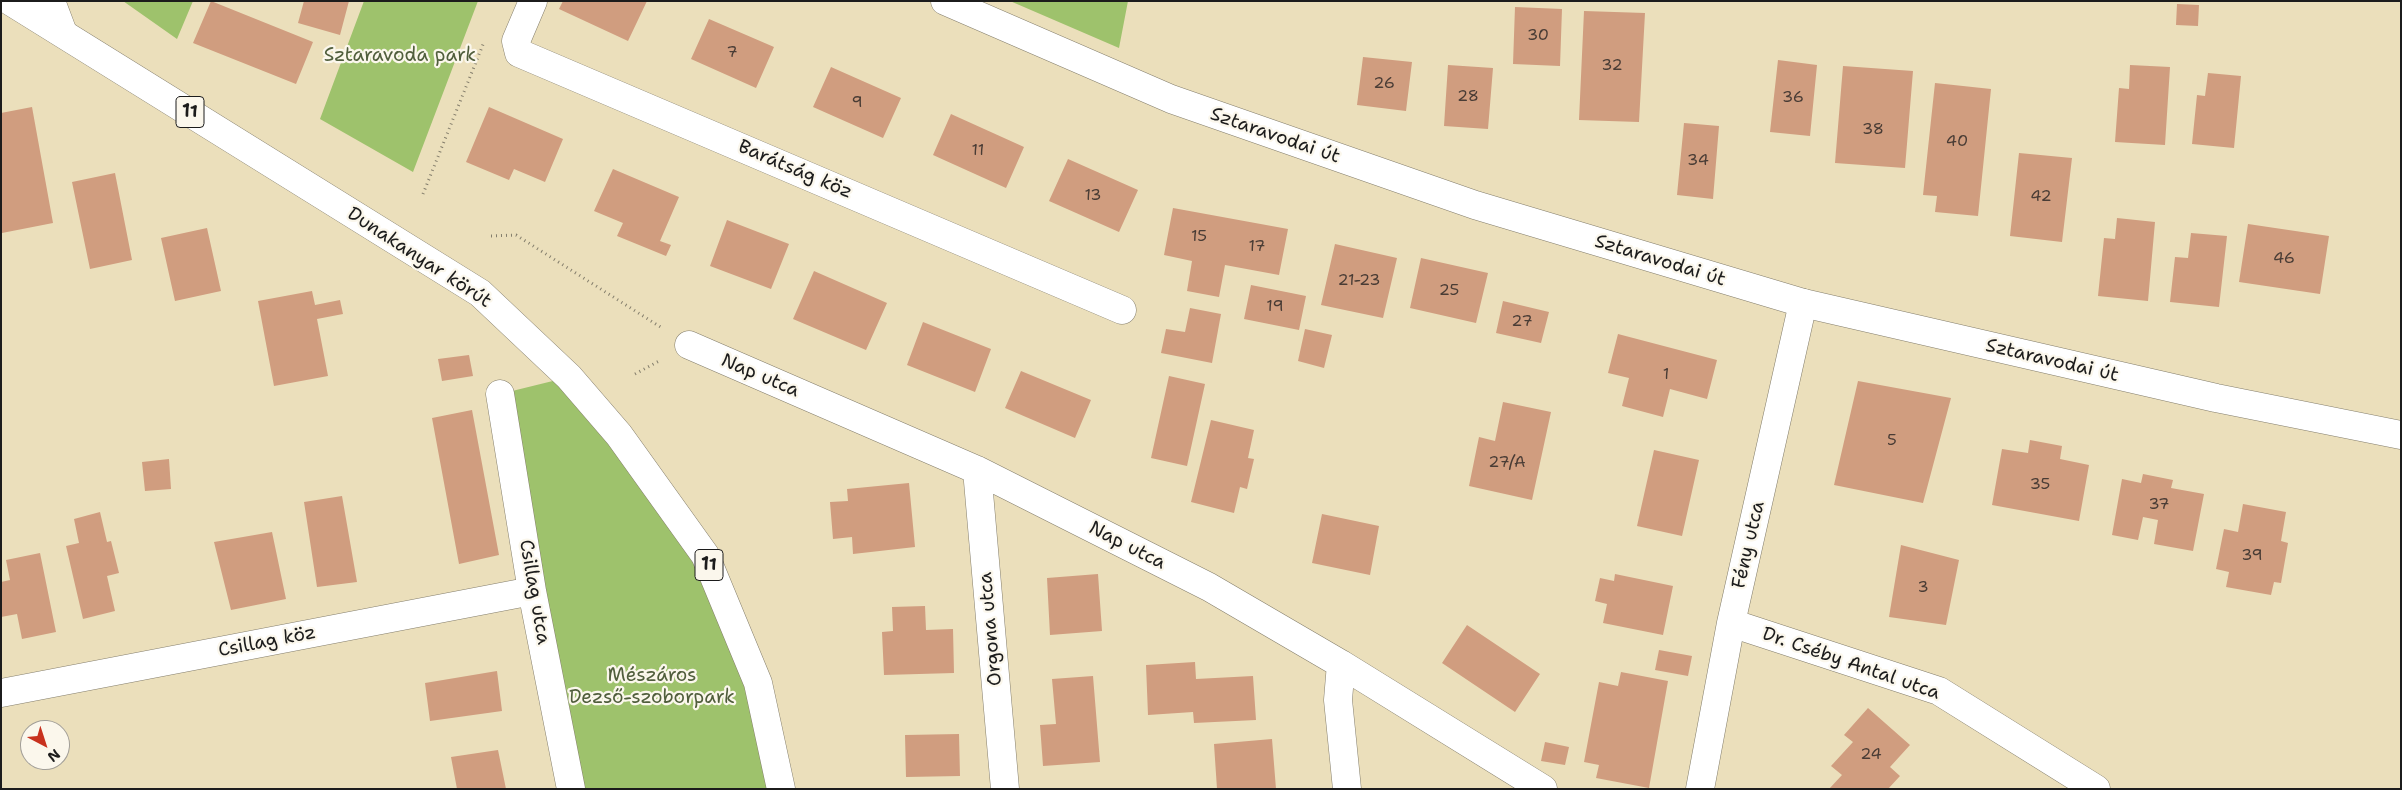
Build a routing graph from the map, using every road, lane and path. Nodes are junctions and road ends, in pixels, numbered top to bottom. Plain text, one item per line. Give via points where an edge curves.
1 (10, 1) edge
2 (51, 1) edge
3 (533, 1) edge
4 (945, 1) edge
5 (63, 33) junction
6 (485, 39) dead end
7 (422, 194) dead end
8 (490, 236) dead end
9 (1802, 303) junction
10 (1122, 310) dead end
11 (689, 345) joint
12 (500, 394) dead end
13 (2401, 435) edge
14 (977, 470) junction
15 (532, 591) junction
16 (1731, 623) junction
17 (1341, 664) junction
18 (1, 693) edge
19 (571, 789) edge
20 (780, 789) edge
21 (1005, 789) edge
22 (1347, 789) edge
23 (1543, 789) edge
24 (1700, 789) edge
25 (2096, 789) edge

1 - 5 street, Dunakanyar körút / 11
2 - 5 street
3 - 10 street, Barátság köz via 516,42 520,53
4 - 9 street, Sztaravodai út via 1171,100 1475,205
5 - 20 street, Dunakanyar körút / 11 via 480,293 569,377 620,435 705,555 758,683
6 - 7 path
8 - 11 path via 516,235
9 - 13 street, Sztaravodai út via 2216,398
9 - 16 street, Fény utca
11 - 14 street, Nap utca
12 - 15 street, Csillag utca
14 - 17 street, Nap utca via 1209,587
14 - 21 street, Orgona utca
15 - 18 street, Csillag köz
15 - 19 street, Csillag utca
16 - 24 street, Fény utca
16 - 25 street, Dr. Cséby Antal utca via 1939,691
17 - 22 street via 1338,700
17 - 23 street, Nap utca

